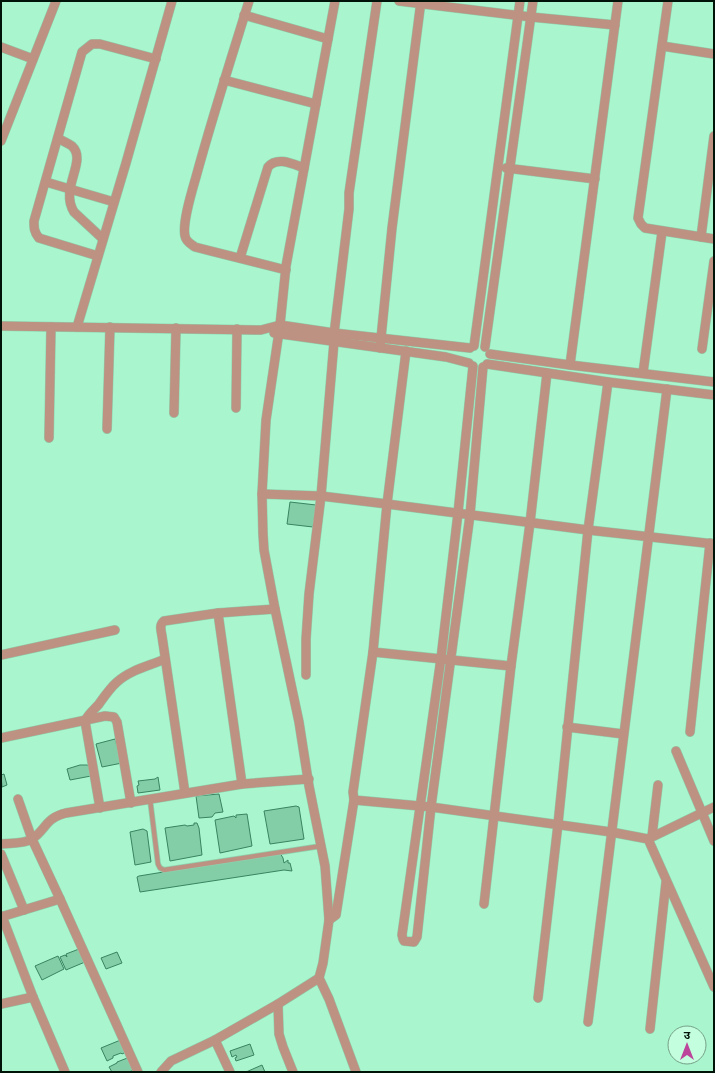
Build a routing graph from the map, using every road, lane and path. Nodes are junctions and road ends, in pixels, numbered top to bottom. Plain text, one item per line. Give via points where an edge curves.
1 (56, 1) edge
2 (172, 1) edge
3 (249, 1) edge
4 (335, 1) edge
5 (377, 1) edge
6 (399, 1) edge
7 (520, 1) edge
8 (533, 1) edge
9 (618, 1) edge
10 (668, 1) edge
11 (421, 2) edge
12 (244, 15) junction
13 (518, 15) junction
14 (531, 17) junction
15 (615, 25) junction
16 (328, 39) junction
17 (662, 46) junction
18 (1, 47) edge
19 (714, 54) edge
20 (33, 59) junction
21 (156, 59) junction
22 (224, 80) junction
23 (316, 104) junction
24 (714, 136) edge
25 (58, 138) junction
26 (1, 141) edge
27 (304, 168) junction
28 (498, 168) junction
29 (510, 169) junction
30 (595, 179) junction
31 (46, 182) junction
32 (69, 190) junction
33 (114, 202) junction
34 (662, 232) junction
35 (701, 237) junction
36 (103, 239) junction
37 (714, 239) edge
38 (98, 256) junction
39 (240, 258) junction
40 (714, 260) edge
41 (286, 270) junction
42 (280, 325) junction
43 (1, 326) edge
44 (51, 327) junction
45 (77, 327) junction
46 (110, 327) junction
47 (176, 328) junction
48 (237, 329) junction
49 (261, 330) junction
50 (279, 335) junction
51 (334, 338) junction
52 (381, 338) junction
53 (472, 347) junction
54 (380, 348) junction
55 (702, 349) dead end
56 (487, 350) junction
57 (406, 351) junction
58 (471, 365) junction
59 (570, 365) junction
60 (485, 366) junction
61 (547, 373) junction
62 (643, 373) junction
63 (608, 382) junction
64 (714, 382) edge
65 (667, 389) junction
66 (714, 395) edge
67 (236, 408) dead end
68 (174, 413) dead end
69 (107, 429) dead end
70 (49, 438) dead end
71 (262, 494) junction
72 (321, 496) junction
73 (387, 504) junction
74 (458, 513) junction
75 (470, 515) junction
76 (530, 523) junction
77 (588, 530) junction
78 (647, 536) junction
79 (712, 544) edge
80 (274, 609) junction
81 (218, 613) junction
82 (115, 630) dead end
83 (373, 652) junction
84 (1, 655) edge
85 (441, 658) junction
86 (165, 659) junction
87 (451, 660) junction
88 (511, 666) junction
89 (306, 675) dead end
90 (85, 721) junction
91 (567, 727) junction
92 (690, 732) dead end
93 (623, 734) junction
94 (1, 738) edge
95 (676, 751) dead end
96 (308, 779) junction
97 (242, 784) junction
98 (658, 784) dead end
99 (185, 793) junction
100 (18, 799) dead end
101 (150, 799) junction
102 (354, 800) junction
103 (131, 803) junction
104 (419, 805) junction
105 (431, 807) junction
106 (714, 807) edge
107 (100, 808) junction
108 (702, 813) junction
109 (494, 816) junction
110 (558, 824) junction
111 (611, 832) junction
112 (650, 837) junction
113 (32, 839) junction
114 (714, 841) edge
115 (1, 844) edge
116 (321, 846) junction
117 (1, 854) edge
118 (667, 880) junction
119 (60, 898) junction
120 (484, 904) dead end
121 (24, 910) junction
122 (2, 917) edge
123 (328, 920) junction
124 (711, 974) edge
125 (319, 978) junction
126 (714, 987) edge
127 (33, 997) junction
128 (538, 998) dead end
129 (1, 1004) edge
130 (278, 1004) junction
131 (588, 1022) dead end
132 (650, 1029) dead end
133 (215, 1040) junction
134 (65, 1072) edge
135 (138, 1072) edge
136 (161, 1072) edge
137 (230, 1072) edge
138 (293, 1072) edge
139 (356, 1072) edge

1 - 20 street
2 - 21 street
3 - 12 street
4 - 16 street
5 - 51 street via 349,193
6 - 11 street
7 - 13 street
8 - 14 street
9 - 15 street
10 - 17 street
11 - 13 street
11 - 52 street via 392,228
12 - 16 street
12 - 22 street
13 - 14 street
13 - 28 street
14 - 15 street
14 - 29 street
15 - 30 street
16 - 23 street
17 - 19 street
17 - 34 street via 638,218 644,228
18 - 20 street
20 - 26 street
21 - 25 street via 100,44 87,47 82,52
21 - 33 street
22 - 23 street
22 - 39 street via 188,206 184,232 185,238 195,247
23 - 27 street
24 - 35 street
25 - 31 street
25 - 32 street via 72,146 77,156
27 - 39 street via 278,161 272,162 268,167
27 - 41 street
28 - 29 street
28 - 53 street
29 - 30 street
29 - 56 street
30 - 59 street
31 - 32 street
31 - 38 street via 34,221 36,234 39,238
32 - 33 street
32 - 36 street via 69,201 74,212
33 - 36 street
34 - 35 street
34 - 62 street
35 - 37 street
36 - 38 street
38 - 45 street
39 - 41 street
40 - 55 street
41 - 42 street
42 - 49 street
42 - 50 street
42 - 51 street
43 - 44 street
44 - 45 street
44 - 70 street
45 - 46 street
46 - 47 street
46 - 69 street
47 - 48 street
47 - 68 street
48 - 49 street
48 - 67 street
49 - 50 street
50 - 51 street
50 - 71 street via 266,420
51 - 52 street
51 - 54 street
51 - 72 street
52 - 53 street
52 - 54 street
53 - 56 street via 478,345
53 - 58 street via 467,356
54 - 57 street
56 - 59 street
56 - 60 street via 489,361
57 - 58 street via 446,357
57 - 73 street
58 - 60 street via 477,368
58 - 74 street
59 - 62 street
60 - 61 street
60 - 75 street
61 - 63 street
61 - 76 street
62 - 64 street
63 - 65 street
63 - 77 street
65 - 66 street
65 - 78 street
71 - 72 street
71 - 80 street via 264,550
72 - 73 street
72 - 89 street via 309,594
73 - 74 street
73 - 83 street
74 - 75 street
74 - 85 street
75 - 76 street
75 - 87 street
76 - 77 street
76 - 88 street
77 - 78 street
77 - 91 street
78 - 79 street
78 - 93 street
79 - 92 street
80 - 81 street
80 - 96 street via 299,722
81 - 86 street via 161,623
81 - 97 street
82 - 84 street
83 - 85 street
83 - 102 street
85 - 87 street
85 - 104 street
86 - 90 street via 126,675 90,712
86 - 99 street
87 - 88 street
87 - 105 street
88 - 109 street
90 - 94 street
90 - 103 street via 109,716 114,717 117,722
90 - 107 street
91 - 93 street
91 - 110 street
93 - 111 street
95 - 108 street
96 - 97 street
96 - 116 street
97 - 99 street
98 - 112 street
99 - 101 street
100 - 113 street
101 - 103 street
101 - 116 lane via 158,864 164,870
102 - 104 street
102 - 123 street via 336,915
103 - 107 street
104 - 105 street
104 - 105 street via 402,935 403,939 414,942 418,936
105 - 109 street
106 - 108 street
107 - 113 street via 52,817
108 - 112 street
108 - 114 street
109 - 110 street
109 - 120 street
110 - 111 street
110 - 128 street
111 - 112 street
111 - 131 street
112 - 118 street
113 - 115 street
113 - 119 street
116 - 123 street via 325,866
117 - 121 street
118 - 124 street
118 - 132 street
119 - 121 street
119 - 135 street
121 - 122 street
122 - 127 street
123 - 125 street
124 - 126 street
125 - 130 street
125 - 139 street
127 - 129 street
127 - 134 street
130 - 133 street
130 - 138 street via 279,1034
133 - 136 street via 171,1061
133 - 137 street

